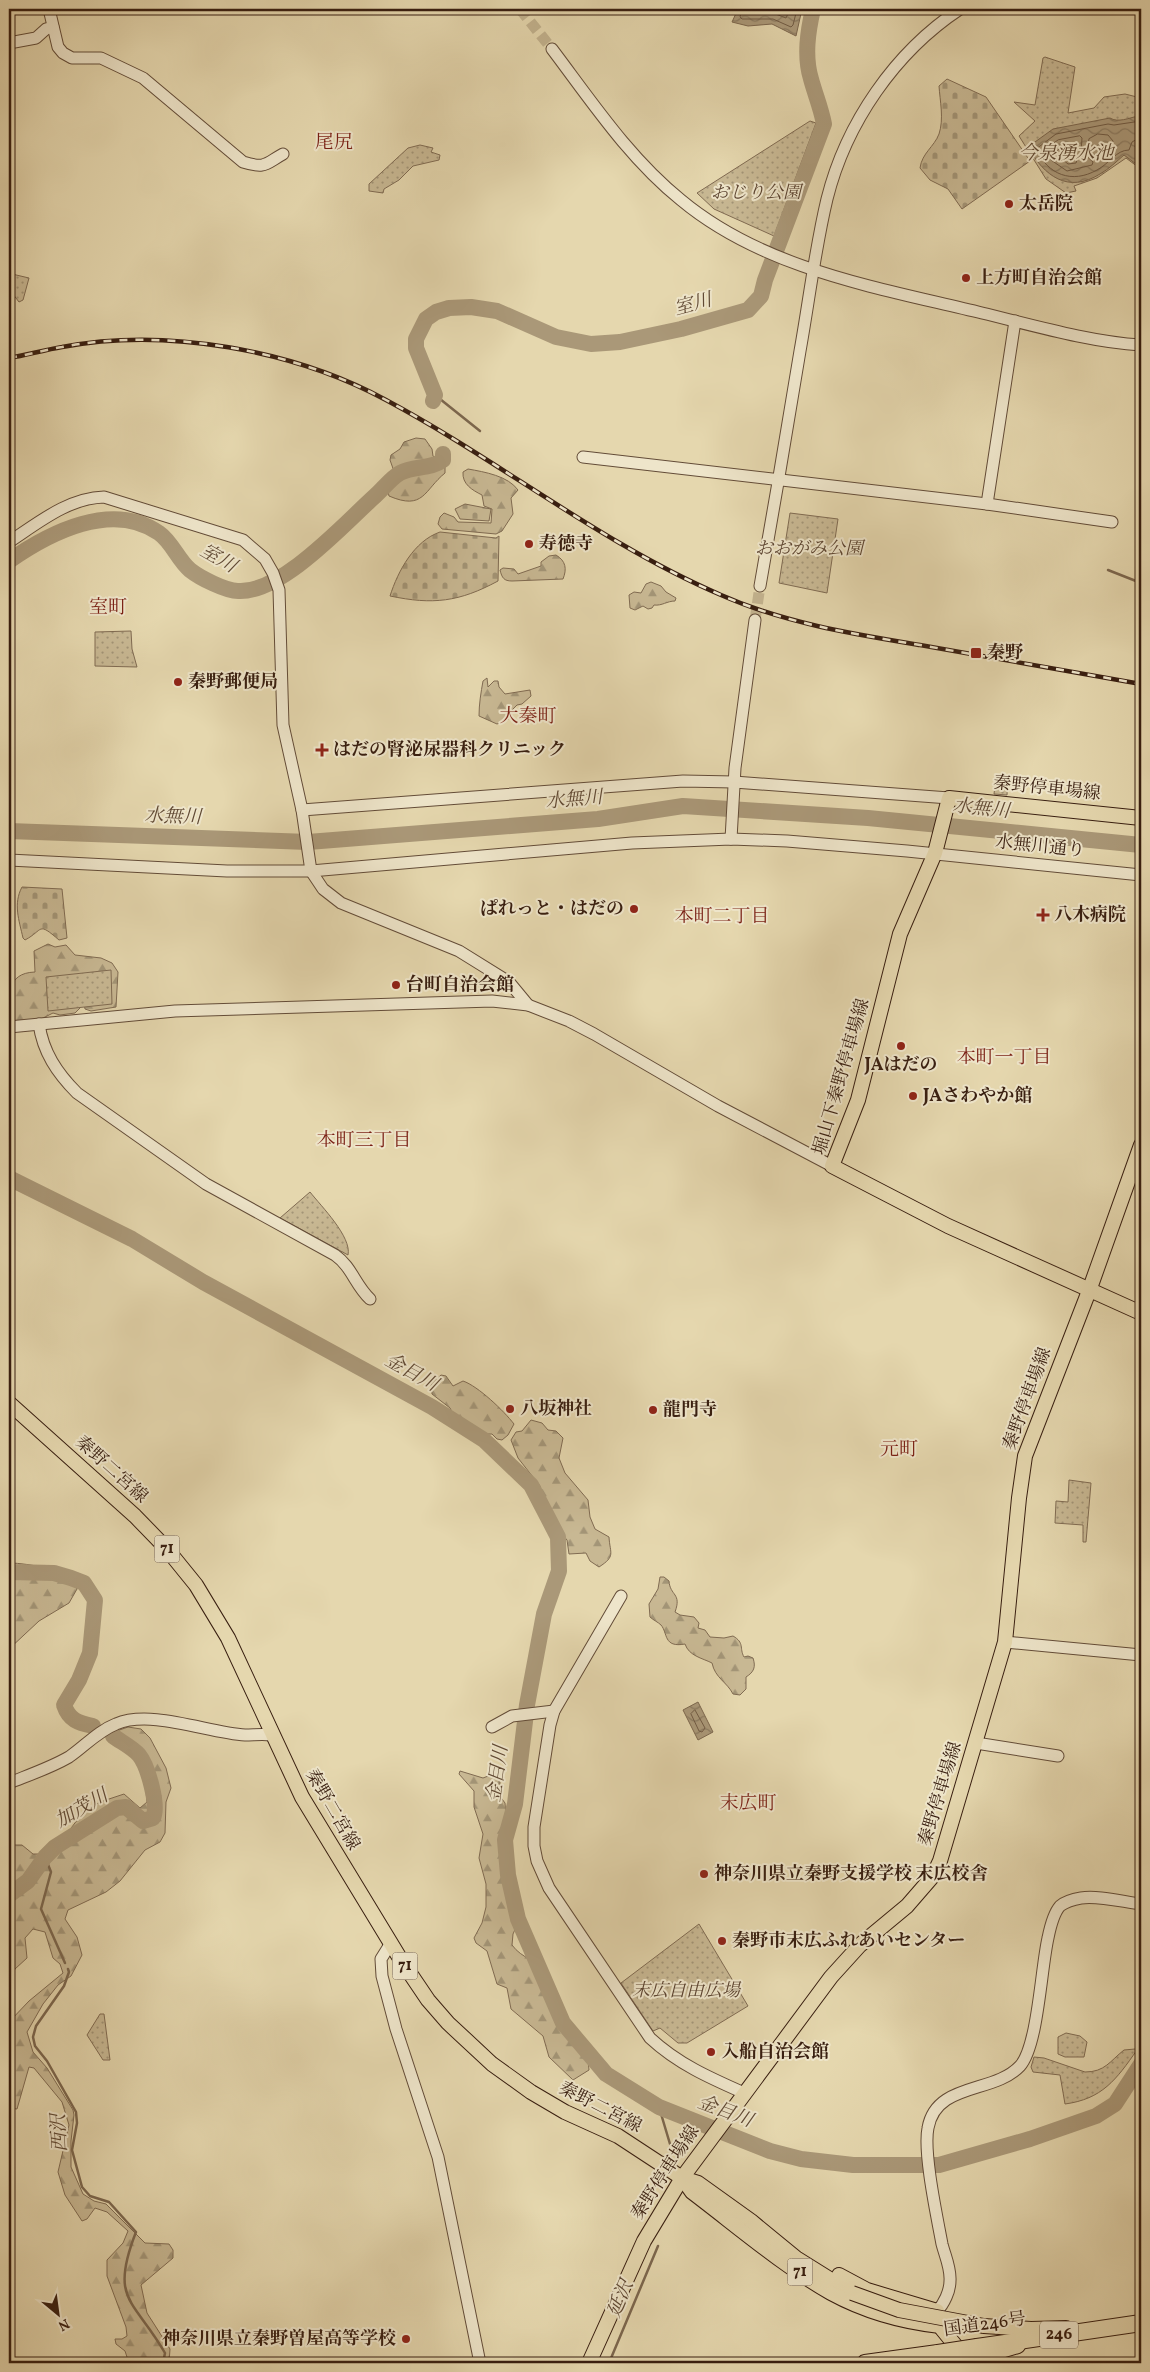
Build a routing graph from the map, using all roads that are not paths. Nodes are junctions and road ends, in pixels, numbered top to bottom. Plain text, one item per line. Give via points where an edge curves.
1 (49, 9) edge
2 (960, 9) edge
3 (53, 27) junction
4 (9, 42) edge
5 (552, 49) tunnel mouth
6 (284, 154) dead end
7 (813, 270) junction
8 (1015, 321) junction
9 (1141, 345) edge
10 (584, 457) dead end
11 (778, 479) junction
12 (986, 504) junction
13 (1112, 522) dead end
14 (9, 542) edge
15 (760, 586) tunnel mouth
16 (755, 620) tunnel mouth
17 (734, 786) junction
18 (948, 802) junction
19 (302, 812) junction
20 (1141, 818) edge
21 (731, 835) junction
22 (936, 851) junction
23 (9, 860) edge
24 (311, 870) junction
25 (1141, 875) edge
26 (528, 1005) junction
27 (39, 1024) junction
28 (9, 1027) edge
29 (1141, 1145) edge
30 (832, 1166) junction
31 (1089, 1291) junction
32 (370, 1299) dead end
33 (1141, 1313) edge
34 (9, 1403) edge
35 (621, 1596) dead end
36 (1005, 1642) junction
37 (1141, 1655) edge
38 (553, 1711) junction
39 (492, 1727) dead end
40 (272, 1735) junction
41 (976, 1743) junction
42 (1058, 1756) dead end
43 (9, 1783) edge
44 (1141, 1904) edge
45 (391, 1943) junction
46 (744, 2093) junction
47 (682, 2178) junction
48 (751, 2221) junction
49 (937, 2311) junction
50 (1139, 2324) edge
51 (940, 2326) junction
52 (944, 2358) edge
53 (480, 2363) edge
54 (589, 2363) edge
55 (865, 2363) edge
56 (970, 2363) edge

1 - 3 street
2 - 7 street via 932,29 898,64 855,126 835,171
3 - 4 street via 36,38
3 - 6 street via 58,47 63,53 72,58 101,58 143,78 243,162 257,166 272,163
5 - 7 street via 621,141 653,176 703,217 762,249
7 - 8 street
7 - 11 street
8 - 9 street
8 - 12 street
10 - 11 street
11 - 12 street
11 - 15 street
12 - 13 street
14 - 19 street via 74,501 104,497 242,540 265,559 279,590 283,725
16 - 17 street
17 - 18 street
17 - 19 street via 658,782
17 - 21 street
18 - 20 main road, 秦野停車場線
18 - 22 main road, 堀山下秦野停車場線
19 - 24 street
21 - 22 street, 水無川通り
21 - 24 street, 水無川通り
22 - 25 street, 水無川通り
22 - 30 main road, 堀山下秦野停車場線 via 900,934 858,1100
23 - 24 street, 水無川通り via 227,870
24 - 26 street via 323,889 341,903 459,951 509,982
26 - 27 street via 492,1001 175,1011
26 - 30 street via 594,1034 718,1106
27 - 28 street
27 - 32 street via 43,1047 77,1093 206,1184 341,1258
29 - 31 main road, 秦野停車場線
30 - 31 main road, 堀山下秦野停車場線 via 948,1226
31 - 33 main road, 堀山下秦野停車場線
31 - 36 main road, 秦野停車場線 via 1025,1456
34 - 40 main road, 秦野二宮線 / 71 via 135,1516 196,1585 228,1638
35 - 38 street
36 - 37 street
36 - 41 main road, 秦野停車場線
38 - 39 street via 508,1717
38 - 46 street via 534,1827 534,1846 541,1873 650,2038 688,2067
40 - 43 street via 246,1735 185,1723 148,1720 118,1723 66,1758
40 - 45 main road, 秦野二宮線 / 71 via 302,1796
41 - 42 street
41 - 46 main road, 秦野停車場線 via 944,1852 933,1876 907,1906 846,1959
44 - 49 street via 1083,1898 1062,1905 1050,1930 1042,1962 1033,2034 1022,2063 999,2081 967,2089 939,2105 928,2127 927,2146 950,2282 943,2305
45 - 47 main road, 秦野二宮線 / 71 via 428,2000 472,2048 531,2092 565,2112 618,2136
45 - 53 street via 381,1959 382,1976 438,2157
46 - 47 main road, 秦野停車場線
47 - 48 main road, 71 via 698,2183
47 - 51 main road, 71 via 692,2192 833,2294 877,2312
47 - 54 main road, 秦野停車場線 via 644,2241
48 - 49 main road, 71 via 768,2227 825,2268 867,2290
48 - 50 main road, 71, bridge via 796,2258 852,2293 899,2310 984,2326 1031,2329
49 - 51 main road
50 - 52 highway, 国道246号 / 246, bridge via 1055,2335
51 - 56 main road
52 - 55 highway, 国道246号 / 246

